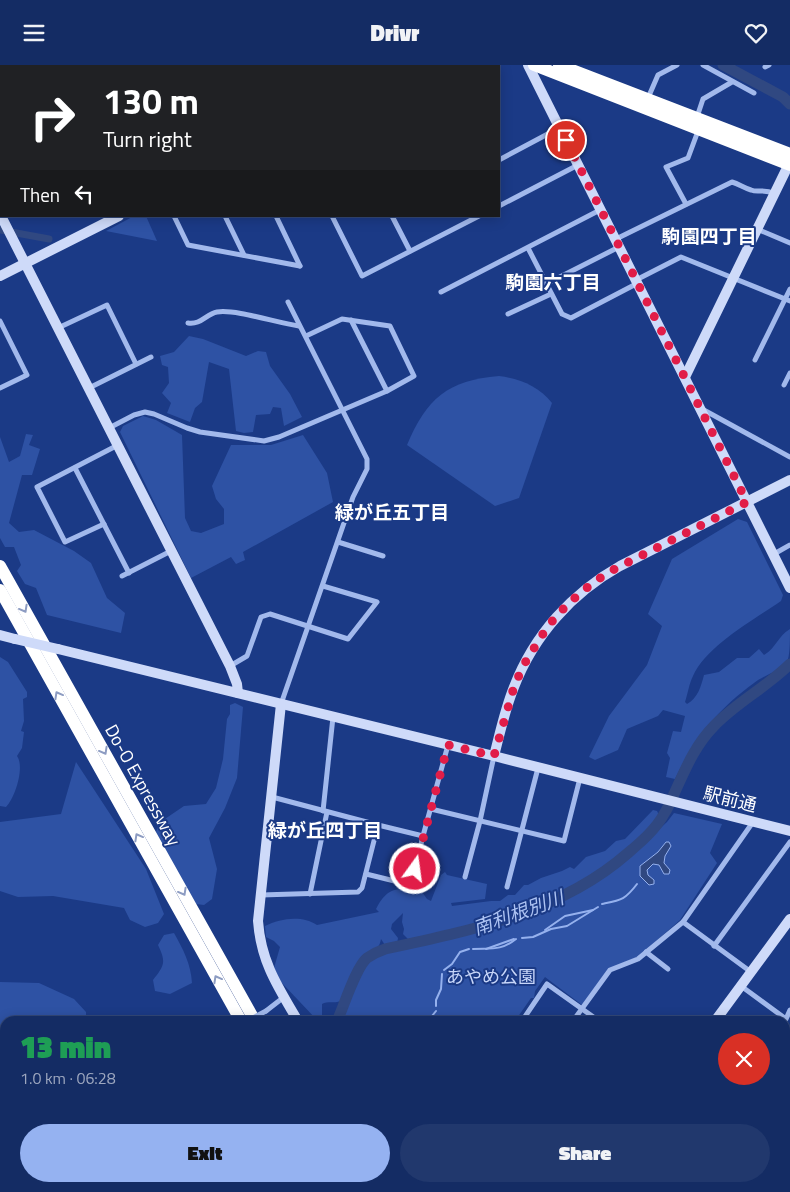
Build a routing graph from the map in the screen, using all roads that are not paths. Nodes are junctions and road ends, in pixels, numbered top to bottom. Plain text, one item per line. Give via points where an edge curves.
1 (528, 65) edge
2 (534, 65) edge
3 (559, 65) edge
4 (677, 65) edge
5 (703, 65) edge
6 (732, 81) junction
7 (754, 93) dead end
8 (646, 103) junction
9 (698, 123) junction
10 (559, 128) junction
11 (790, 154) edge
12 (500, 159) edge
13 (578, 165) junction
14 (790, 166) edge
15 (775, 194) junction
16 (686, 204) junction
17 (500, 205) edge
18 (601, 210) junction
19 (2, 217) edge
20 (116, 217) edge
21 (174, 217) edge
22 (225, 217) edge
23 (276, 217) edge
24 (332, 217) edge
25 (393, 217) edge
26 (477, 217) edge
27 (757, 229) junction
28 (618, 243) junction
29 (790, 243) edge
30 (528, 249) junction
31 (410, 251) junction
32 (244, 255) junction
33 (25, 262) junction
34 (0, 275) edge
35 (733, 278) junction
36 (637, 281) junction
37 (546, 284) junction
38 (790, 289) edge
39 (441, 292) dead end
40 (551, 294) junction
41 (788, 299) edge
42 (288, 303) dead end
43 (508, 314) dead end
44 (350, 320) junction
45 (0, 321) edge
46 (188, 323) dead end
47 (299, 326) junction
48 (58, 328) junction
49 (306, 336) junction
50 (151, 357) dead end
51 (755, 360) dead end
52 (136, 364) junction
53 (790, 373) edge
54 (685, 377) junction
55 (784, 385) dead end
56 (0, 388) edge
57 (89, 388) junction
58 (388, 391) junction
59 (702, 409) junction
60 (343, 410) junction
61 (109, 428) junction
62 (118, 445) junction
63 (790, 457) edge
64 (75, 468) junction
65 (790, 481) edge
66 (747, 502) junction
67 (104, 524) junction
68 (338, 543) junction
69 (790, 545) edge
70 (171, 551) junction
71 (774, 554) junction
72 (383, 556) dead end
73 (0, 567) edge
74 (129, 573) junction
75 (122, 576) dead end
76 (323, 586) junction
77 (790, 587) edge
78 (0, 590) edge
79 (309, 627) junction
80 (0, 635) edge
81 (230, 666) junction
82 (238, 693) junction
83 (281, 704) junction
84 (334, 717) junction
85 (448, 745) junction
86 (494, 756) junction
87 (538, 768) junction
88 (580, 778) junction
89 (272, 797) junction
90 (431, 809) junction
91 (325, 812) junction
92 (480, 821) junction
93 (753, 822) junction
94 (378, 825) junction
95 (522, 831) junction
96 (790, 831) edge
97 (423, 836) junction
98 (790, 842) edge
99 (366, 874) junction
100 (465, 877) dead end
101 (507, 887) dead end
102 (310, 894) junction
103 (261, 895) junction
104 (790, 919) edge
105 (682, 922) junction
106 (714, 946) junction
107 (646, 952) junction
108 (668, 969) dead end
109 (751, 972) junction
110 (741, 985) junction
111 (284, 997) junction
112 (582, 1009) junction
113 (237, 1016) edge
114 (252, 1016) edge
115 (256, 1016) edge
116 (295, 1016) edge
117 (525, 1016) edge
118 (577, 1016) edge
119 (591, 1016) edge
120 (719, 1016) edge
121 (782, 1016) edge

1 - 10 street
2 - 8 highway
3 - 8 highway
4 - 8 street via 658,75
5 - 6 street
6 - 7 street
6 - 9 street via 703,99
8 - 9 highway
9 - 11 highway
9 - 14 highway
9 - 16 street via 688,158 666,167
10 - 12 street
10 - 13 street
13 - 17 street
13 - 18 street
14 - 15 street
15 - 16 street via 767,190 752,191 732,182
15 - 27 street
16 - 28 street
18 - 28 street
18 - 30 street
19 - 33 street
20 - 33 street
21 - 32 street via 188,245
22 - 32 street
23 - 32 street via 300,265
24 - 31 street via 362,276
25 - 31 street
26 - 31 street
27 - 29 street
27 - 35 street
28 - 36 street
28 - 37 street
30 - 37 street
30 - 39 street
33 - 34 street
33 - 48 street
35 - 36 street via 681,257
35 - 41 street
35 - 54 street
36 - 40 street via 571,318 562,315
36 - 54 street
37 - 40 street
38 - 41 street
40 - 43 street
41 - 51 street
42 - 47 street
44 - 49 street via 342,319
44 - 58 street
44 - 58 street via 390,326 414,376
45 - 56 street via 27,375
46 - 47 street via 200,322 217,313 236,313
47 - 49 street
48 - 52 street via 107,305
48 - 57 street
49 - 60 street
50 - 52 street
52 - 57 street
53 - 55 street
54 - 59 street
57 - 61 street
58 - 60 street
59 - 63 street
59 - 66 street
60 - 61 street via 264,441 200,432 144,412
60 - 68 street via 367,459 367,469 353,497
61 - 62 street
62 - 64 street
62 - 70 street
64 - 67 street
64 - 67 street via 37,487 65,542
65 - 66 street
66 - 71 street
66 - 86 street via 607,573 558,614 523,666 506,710
67 - 74 street
68 - 72 street
68 - 76 street
69 - 71 street
70 - 74 street
70 - 81 street
71 - 77 street
73 -> 114 highway, Do-O Expressway
74 - 75 street
76 - 79 street
76 - 79 street via 377,603 348,639
113 -> 78 highway, Do-O Expressway
79 - 81 street via 270,614 261,617 248,656
79 - 83 street
80 - 82 street, 駅前通, bridge
81 - 82 street
82 - 83 street, 駅前通
83 - 84 street, 駅前通
83 - 89 street
84 - 85 street, 駅前通
84 - 91 street
85 - 86 street, 駅前通
85 - 90 street
86 - 87 street, 駅前通
86 - 92 street
87 - 88 street, 駅前通
87 - 95 street
88 - 93 street, 駅前通
88 - 95 street via 564,841
89 - 91 street
89 - 103 street
90 - 92 street
90 - 97 street
91 - 94 street
91 - 102 street
92 - 95 street
92 - 100 street
93 - 96 street, 駅前通
93 - 105 street
94 - 97 street
94 - 99 street
95 - 101 street
97 - 99 street via 411,885
98 - 106 street
99 - 102 street via 358,892
102 - 103 street
103 - 111 street via 260,943 264,959
104 - 109 street
105 - 106 street
105 - 107 street
106 - 109 street
107 - 108 street
107 - 112 street via 610,971
109 - 110 street
110 - 120 street
110 - 121 street
111 - 115 street, bridge
111 - 116 street
112 - 117 street via 547,984
112 - 118 street
112 - 119 street

